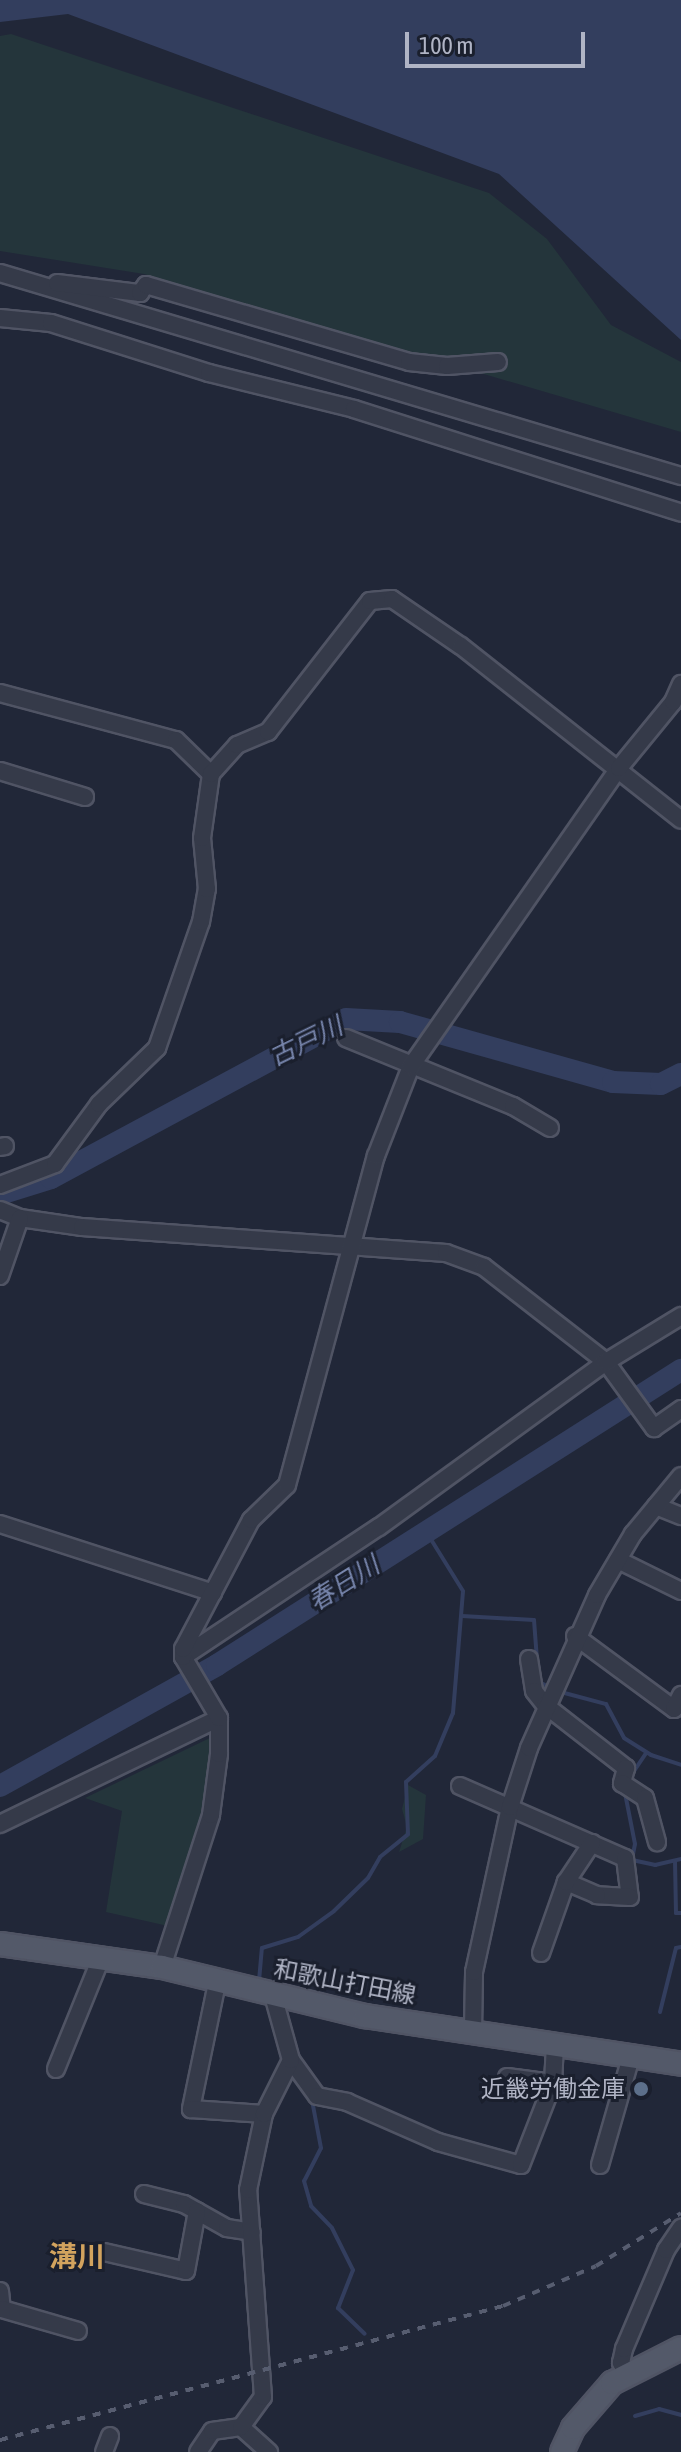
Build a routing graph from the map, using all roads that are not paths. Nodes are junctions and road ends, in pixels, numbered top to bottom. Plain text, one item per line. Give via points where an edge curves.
1 (0, 273) edge
2 (0, 280) edge
3 (27, 281) junction
4 (0, 318) edge
5 (498, 362) dead end
6 (681, 476) edge
7 (681, 513) edge
8 (681, 684) edge
9 (0, 693) edge
10 (619, 768) junction
11 (0, 771) edge
12 (211, 774) junction
13 (85, 797) dead end
14 (681, 820) edge
15 (346, 1038) dead end
16 (411, 1066) junction
17 (550, 1128) dead end
18 (0, 1185) edge
19 (0, 1210) edge
20 (20, 1218) junction
21 (351, 1246) junction
22 (0, 1276) edge
23 (681, 1316) edge
24 (611, 1367) junction
25 (681, 1409) edge
26 (681, 1476) edge
27 (656, 1506) junction
28 (681, 1516) edge
29 (0, 1524) edge
30 (618, 1560) junction
31 (681, 1591) edge
32 (213, 1593) junction
33 (575, 1636) junction
34 (529, 1659) dead end
35 (185, 1661) junction
36 (681, 1695) edge
37 (545, 1705) junction
38 (217, 1712) junction
39 (460, 1786) dead end
40 (510, 1807) junction
41 (0, 1824) edge
42 (657, 1842) dead end
43 (592, 1843) junction
44 (566, 1882) junction
45 (0, 1944) edge
46 (541, 1953) dead end
47 (101, 1958) junction
48 (162, 1967) junction
49 (217, 1983) junction
50 (273, 1995) junction
51 (473, 2031) junction
52 (555, 2044) junction
53 (631, 2057) junction
54 (681, 2064) edge
55 (289, 2066) junction
56 (56, 2069) dead end
57 (507, 2077) dead end
58 (553, 2083) junction
59 (264, 2114) junction
60 (600, 2165) dead end
61 (144, 2194) dead end
62 (197, 2211) junction
63 (681, 2228) edge
64 (252, 2232) junction
65 (104, 2252) dead end
66 (0, 2291) edge
67 (78, 2331) dead end
68 (681, 2348) edge
69 (627, 2373) junction
70 (241, 2427) junction
71 (198, 2452) edge
72 (269, 2452) edge
73 (562, 2452) edge

1 - 3 street
2 - 3 street
3 - 5 street via 140,293 146,285 409,362
3 - 6 street
4 - 7 street via 51,323 209,373 354,409
8 - 10 street via 673,702
9 - 12 street via 176,740
10 - 12 street via 461,646 392,599 380,597 370,601 268,732 237,745
10 - 14 street
10 - 16 street
11 - 13 street
12 - 18 street via 202,838 207,889 201,922 157,1048 99,1104 55,1164
15 - 16 street
16 - 17 street via 513,1106
16 - 21 street via 376,1156
19 - 20 street
20 - 21 street
20 - 22 street
21 - 24 street via 446,1253 484,1267
21 - 32 street via 287,1485 251,1520
23 - 24 street
24 - 25 street via 654,1428
24 - 35 street
26 - 27 street
27 - 28 street
27 - 30 street
29 - 32 street
30 - 31 street
30 - 33 street
32 - 35 street
33 - 36 street via 674,1709
33 - 37 street
34 - 37 street via 534,1691
35 - 38 street
37 - 40 street
37 - 42 street via 626,1768 622,1783 645,1798
38 - 41 street
38 - 48 street via 211,1815
39 - 40 street
40 - 43 street
40 - 51 street via 474,1972
43 - 44 street
43 - 44 street via 625,1858 630,1897 597,1895
44 - 46 street
45 - 47 main road, 和歌山打田線
47 - 48 main road, 和歌山打田線
47 - 56 street
48 - 49 main road, 和歌山打田線
49 - 50 main road, 和歌山打田線
49 - 59 street via 191,2109
50 - 51 main road, 和歌山打田線 via 365,2016
50 - 55 street
51 - 52 main road, 和歌山打田線
52 - 53 main road, 和歌山打田線
52 - 58 street
53 - 54 main road, 和歌山打田線
53 - 60 street
55 - 58 street via 317,2096 347,2102 438,2142 521,2165
55 - 59 street
57 - 58 street
59 - 64 street via 248,2190
61 - 62 street
62 - 64 street via 227,2228
62 - 65 street via 186,2271
63 - 69 street via 666,2250 624,2349 621,2363
64 - 70 street via 253,2311 263,2397
66 - 67 street via 2,2309
68 - 69 main road
69 - 73 main road via 593,2401
70 - 71 street via 212,2431
70 - 72 street

